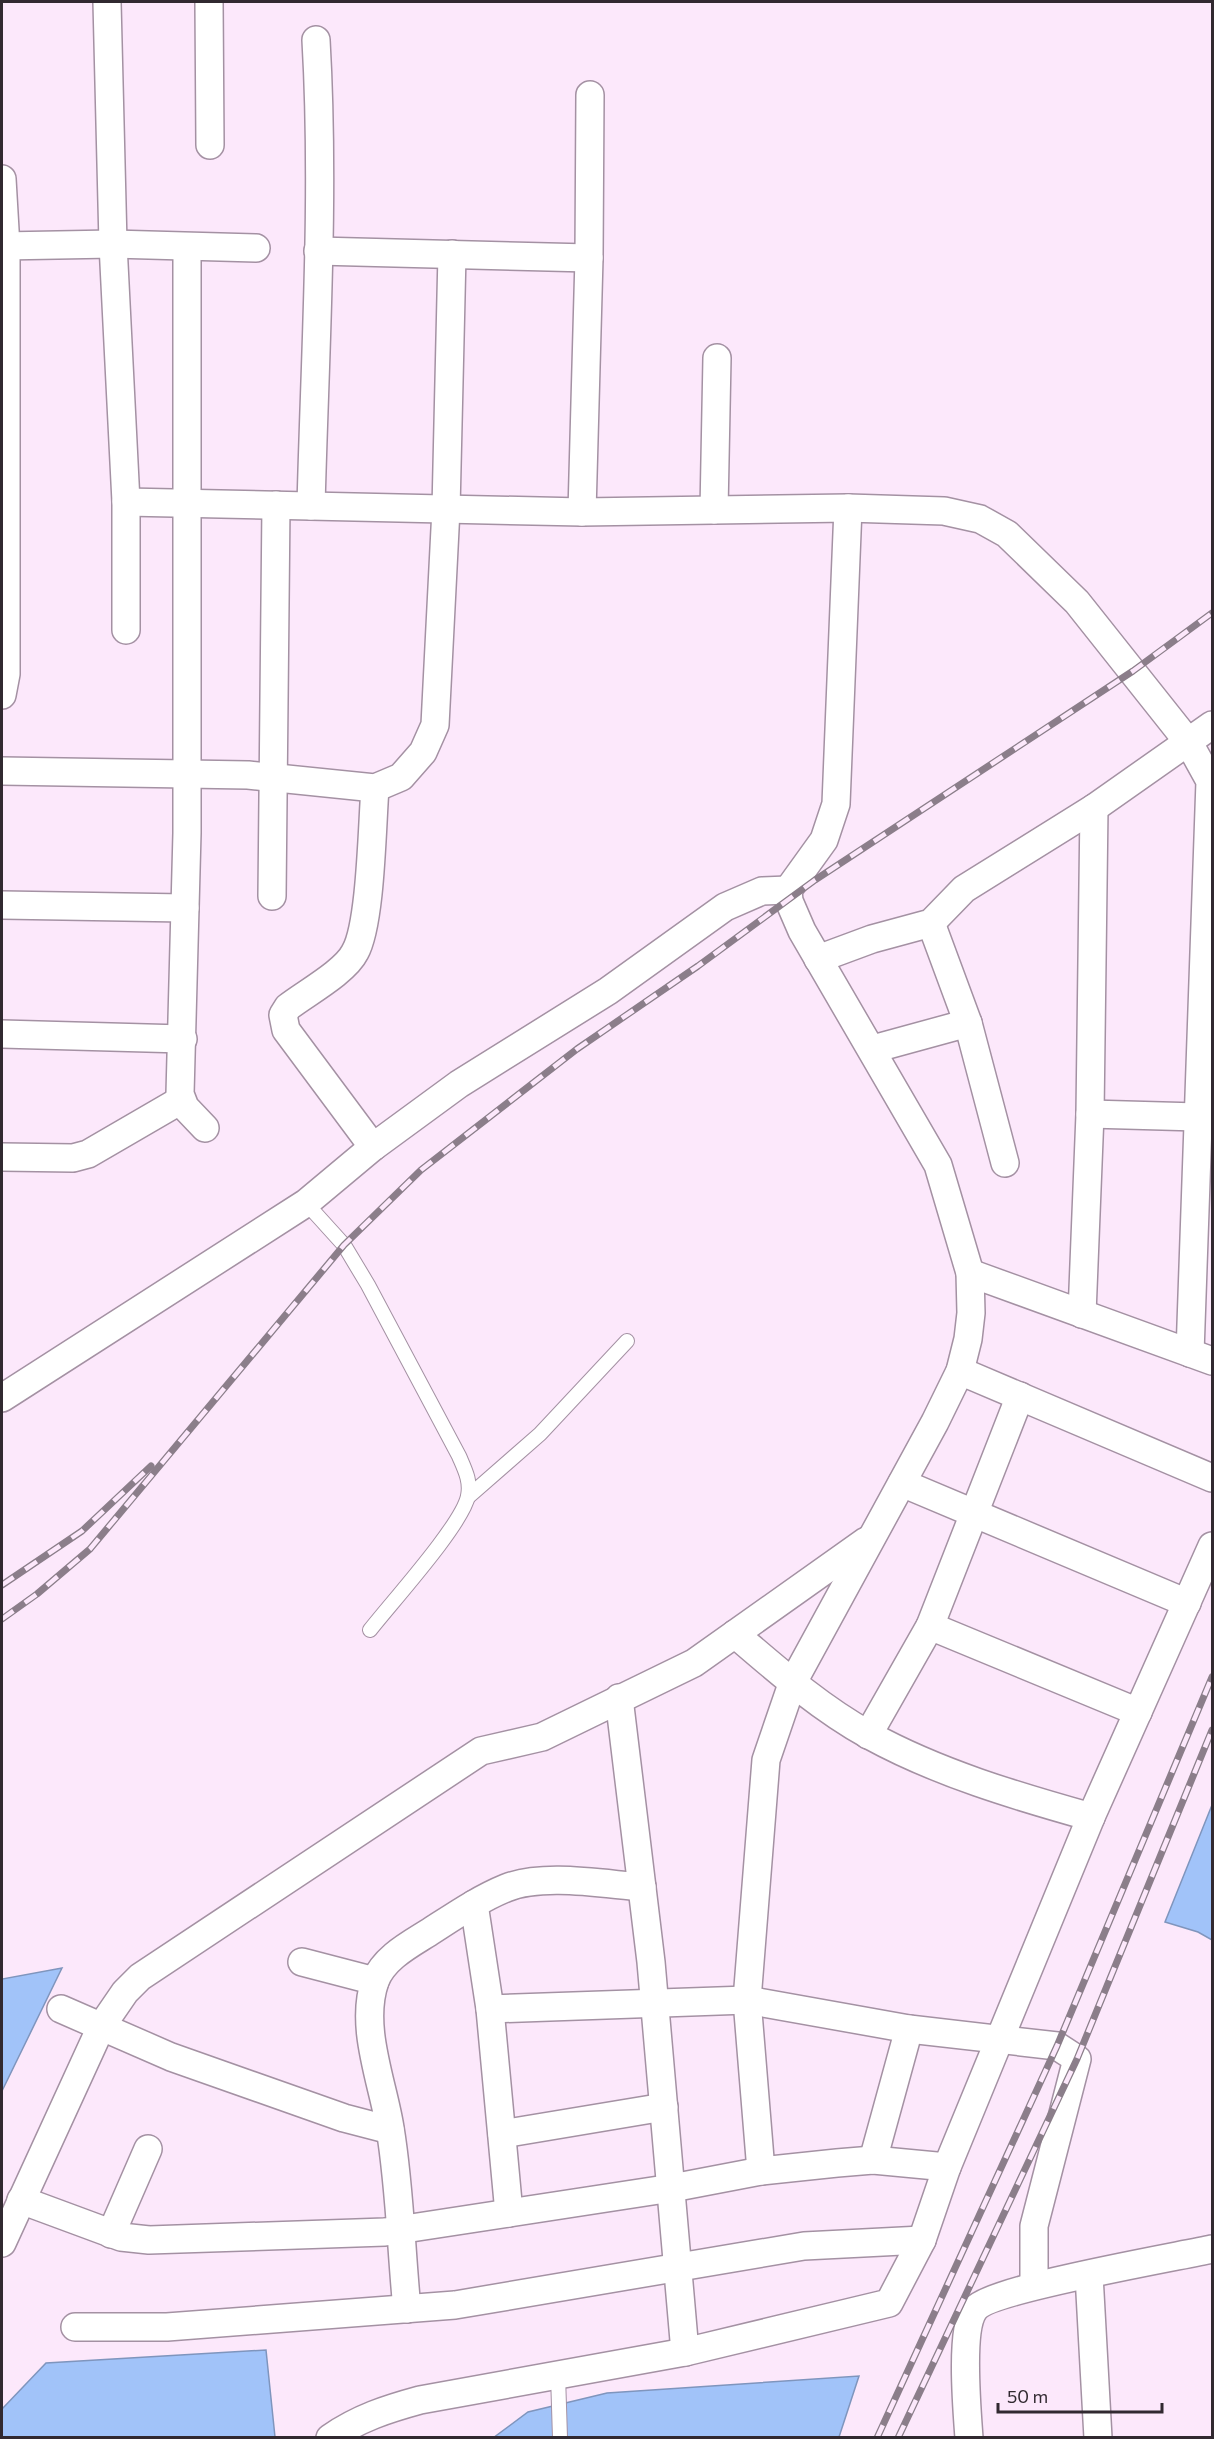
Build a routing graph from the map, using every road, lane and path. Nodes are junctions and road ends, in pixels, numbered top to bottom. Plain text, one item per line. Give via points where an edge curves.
1 (107, 2) edge
2 (209, 2) edge
3 (316, 40) dead end
4 (590, 95) dead end
5 (210, 145) dead end
6 (2, 178) edge
7 (113, 244) junction
8 (4, 247) edge
9 (187, 247) junction
10 (256, 248) dead end
11 (318, 250) junction
12 (452, 254) junction
13 (589, 258) junction
14 (717, 358) dead end
15 (4, 413) edge
16 (126, 502) junction
17 (187, 503) junction
18 (276, 505) junction
19 (311, 506) junction
20 (848, 508) junction
21 (446, 509) junction
22 (714, 510) junction
23 (582, 512) junction
24 (4, 544) edge
25 (126, 630) dead end
26 (3, 681) edge
27 (1212, 726) edge
28 (1189, 743) junction
29 (2, 771) edge
30 (187, 775) junction
31 (273, 778) junction
32 (1211, 781) edge
33 (375, 788) junction
34 (1094, 808) junction
35 (788, 890) junction
36 (272, 896) dead end
37 (2, 905) edge
38 (185, 908) junction
39 (931, 923) junction
40 (818, 959) junction
41 (968, 1023) junction
42 (2, 1035) edge
43 (183, 1039) junction
44 (1206, 1046) edge
45 (873, 1049) junction
46 (182, 1100) junction
47 (1090, 1114) junction
48 (1198, 1118) junction
49 (205, 1128) dead end
50 (373, 1147) junction
51 (2, 1157) edge
52 (1005, 1163) dead end
53 (306, 1203) junction
54 (970, 1273) junction
55 (1082, 1314) junction
56 (627, 1341) dead end
57 (1201, 1357) edge
58 (960, 1371) junction
59 (1020, 1396) junction
60 (2, 1398) edge
61 (1212, 1478) edge
62 (902, 1483) junction
63 (468, 1497) junction
64 (973, 1512) junction
65 (872, 1536) junction
66 (1212, 1546) edge
67 (1187, 1603) junction
68 (930, 1626) junction
69 (370, 1630) dead end
70 (735, 1634) junction
71 (792, 1684) junction
72 (619, 1698) junction
73 (1138, 1712) junction
74 (868, 1735) junction
75 (1091, 1817) junction
76 (642, 1887) junction
77 (474, 1904) junction
78 (302, 1962) dead end
79 (375, 1981) junction
80 (747, 2000) junction
81 (654, 2001) junction
82 (61, 2009) dead end
83 (490, 2009) junction
84 (102, 2027) junction
85 (909, 2029) junction
86 (1000, 2038) junction
87 (664, 2107) junction
88 (390, 2130) junction
89 (502, 2134) junction
90 (148, 2149) dead end
91 (873, 2160) junction
92 (947, 2167) junction
93 (761, 2171) junction
94 (672, 2188) junction
95 (21, 2200) junction
96 (509, 2213) junction
97 (399, 2230) junction
98 (111, 2234) junction
99 (922, 2240) junction
100 (2, 2243) edge
101 (1212, 2249) edge
102 (678, 2268) junction
103 (1089, 2275) junction
104 (1034, 2285) junction
105 (407, 2309) junction
106 (75, 2327) dead end
107 (685, 2352) junction
108 (558, 2375) junction
109 (330, 2438) edge
110 (560, 2438) edge
111 (969, 2438) edge
112 (1098, 2438) edge

1 - 7 street
2 - 5 street
3 - 11 street
4 - 13 street
6 - 8 street
7 - 8 street
7 - 9 street
7 - 16 street
8 - 15 street
9 - 10 street
9 - 17 street
11 - 12 street
11 - 19 street
12 - 13 street
12 - 21 street
13 - 23 street
14 - 22 street
15 - 24 street
16 - 17 street
16 - 25 street
17 - 18 street
17 - 30 street
18 - 19 street
18 - 31 street
19 - 21 street
20 - 22 street
20 - 28 street via 944,512 980,519 1007,534 1077,602
20 - 35 street via 836,804 824,840
21 - 23 street
21 - 33 street via 435,725 423,752 401,777
22 - 23 street
24 - 26 street
27 - 28 street
28 - 32 street
28 - 34 street
29 - 30 street
30 - 31 street
30 - 38 street
31 - 33 street
31 - 36 street
32 - 44 street
33 - 50 street via 363,927 355,953 288,1006 283,1015 286,1030
34 - 39 street via 964,889
34 - 47 street
35 - 40 street via 789,901
35 - 50 street via 762,891 725,908 608,992 459,1084
37 - 38 street
38 - 43 street
39 - 40 street
39 - 41 street
40 - 45 street
41 - 45 street
41 - 52 street
42 - 43 street
43 - 46 street
44 - 48 street
45 - 54 street via 938,1165
46 - 49 street
46 - 51 street via 88,1154 73,1158
47 - 48 street
47 - 55 street
48 - 57 street
50 - 53 street
53 - 60 street
53 - 63 lane via 344,1245 368,1285 459,1456 469,1481
54 - 55 street
54 - 58 street via 968,1339
55 - 57 street
56 - 63 lane via 540,1434
58 - 59 street
58 - 62 street
59 - 61 street
59 - 64 street
62 - 64 street
62 - 65 street
63 - 69 lane via 457,1521
64 - 67 street
64 - 68 street
65 - 70 street
65 - 71 street
66 - 67 street
67 - 73 street
68 - 73 street
68 - 74 street
70 - 71 street
70 - 72 street via 694,1663
71 - 74 street
71 - 80 street via 766,1760
72 - 76 street
72 - 84 street via 542,1737 481,1751 140,1977
73 - 75 street
74 - 75 street via 1020,1797
75 - 86 street
76 - 77 street via 536,1882 507,1887
76 - 81 street
77 - 79 street via 402,1949
77 - 83 street
78 - 79 street
79 - 88 street via 373,2045
80 - 81 street
80 - 85 street
80 - 93 street
81 - 83 street
81 - 87 street
82 - 84 street
83 - 89 street
84 - 88 street via 171,2057 344,2118
84 - 95 street
85 - 86 street
85 - 91 street
86 - 92 street
86 - 104 street via 1057,2046 1077,2059 1034,2226
87 - 89 street
87 - 94 street
88 - 97 street
89 - 96 street
90 - 98 street
91 - 92 street
91 - 93 street
92 - 99 street
93 - 94 street
94 - 96 street
94 - 102 street
95 - 98 street
95 - 100 street
96 - 97 street
97 - 98 street via 149,2240
97 - 105 street
99 - 102 street via 804,2246
99 - 107 street via 889,2303
101 - 103 street
102 - 105 street via 455,2305
102 - 107 street
103 - 104 street
103 - 112 street
104 - 111 street via 975,2308 969,2320
105 - 106 street via 167,2326
107 - 108 street
108 - 109 street via 377,2411
108 - 110 lane

